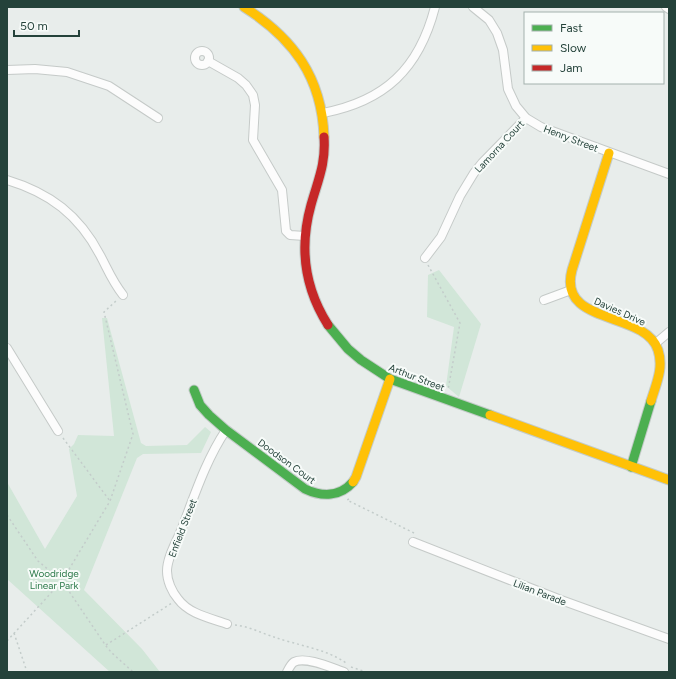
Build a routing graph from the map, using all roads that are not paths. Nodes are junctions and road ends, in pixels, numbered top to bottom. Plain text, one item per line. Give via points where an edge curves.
1 (244, 7) edge
2 (435, 7) edge
3 (473, 7) edge
4 (666, 7) edge
5 (669, 9) edge
6 (256, 10) edge
7 (208, 61) dead end
8 (7, 70) edge
9 (323, 113) junction
10 (158, 118) dead end
11 (526, 118) junction
12 (609, 153) junction
13 (669, 174) edge
14 (7, 180) edge
15 (305, 236) junction
16 (425, 258) road end
17 (571, 290) junction
18 (123, 295) road end
19 (544, 300) dead end
20 (669, 332) edge
21 (656, 343) junction
22 (7, 348) edge
23 (390, 379) junction
24 (194, 390) dead end
25 (226, 430) junction
26 (58, 431) road end
27 (631, 467) junction
28 (669, 480) edge
29 (415, 538) road end
30 (227, 624) road end
31 (669, 639) edge
32 (287, 672) edge
33 (344, 672) edge

1 - 6 street, Arthur Street
2 - 9 street via 418,52 399,77 366,100
3 - 11 street, Henry Street via 489,20 497,33 503,50 508,89 516,106
4 - 5 street
6 - 9 street, Arthur Street via 286,39 299,56 310,74
7 - 15 street via 238,78 253,95 253,140 282,190 286,231 290,235
8 - 10 street via 34,69 74,74 109,86
9 - 15 street, Arthur Street via 323,167
11 - 12 street, Henry Street via 541,128
11 - 16 street, Lamorna Court via 474,173 441,237
12 - 13 street, Henry Street
12 - 17 street via 570,278
14 - 18 street via 42,194 73,217 89,236
15 - 23 street, Arthur Street via 310,285 316,303 335,337 376,372
17 - 19 street
17 - 21 street, Davies Drive via 586,308 638,329
20 - 21 street
21 - 27 street via 660,358 659,375
22 - 26 street
23 - 25 street, Doodson Court via 356,477 349,486 339,492 320,495 309,492
23 - 27 street, Arthur Street
24 - 25 street, Doodson Court via 205,411
25 - 30 street, Enfield Street via 210,457 167,570 170,584 183,604 195,612
27 - 28 street, Arthur Street
29 - 31 street, Lilian Parade via 561,600
32 - 33 street via 295,662 302,660

